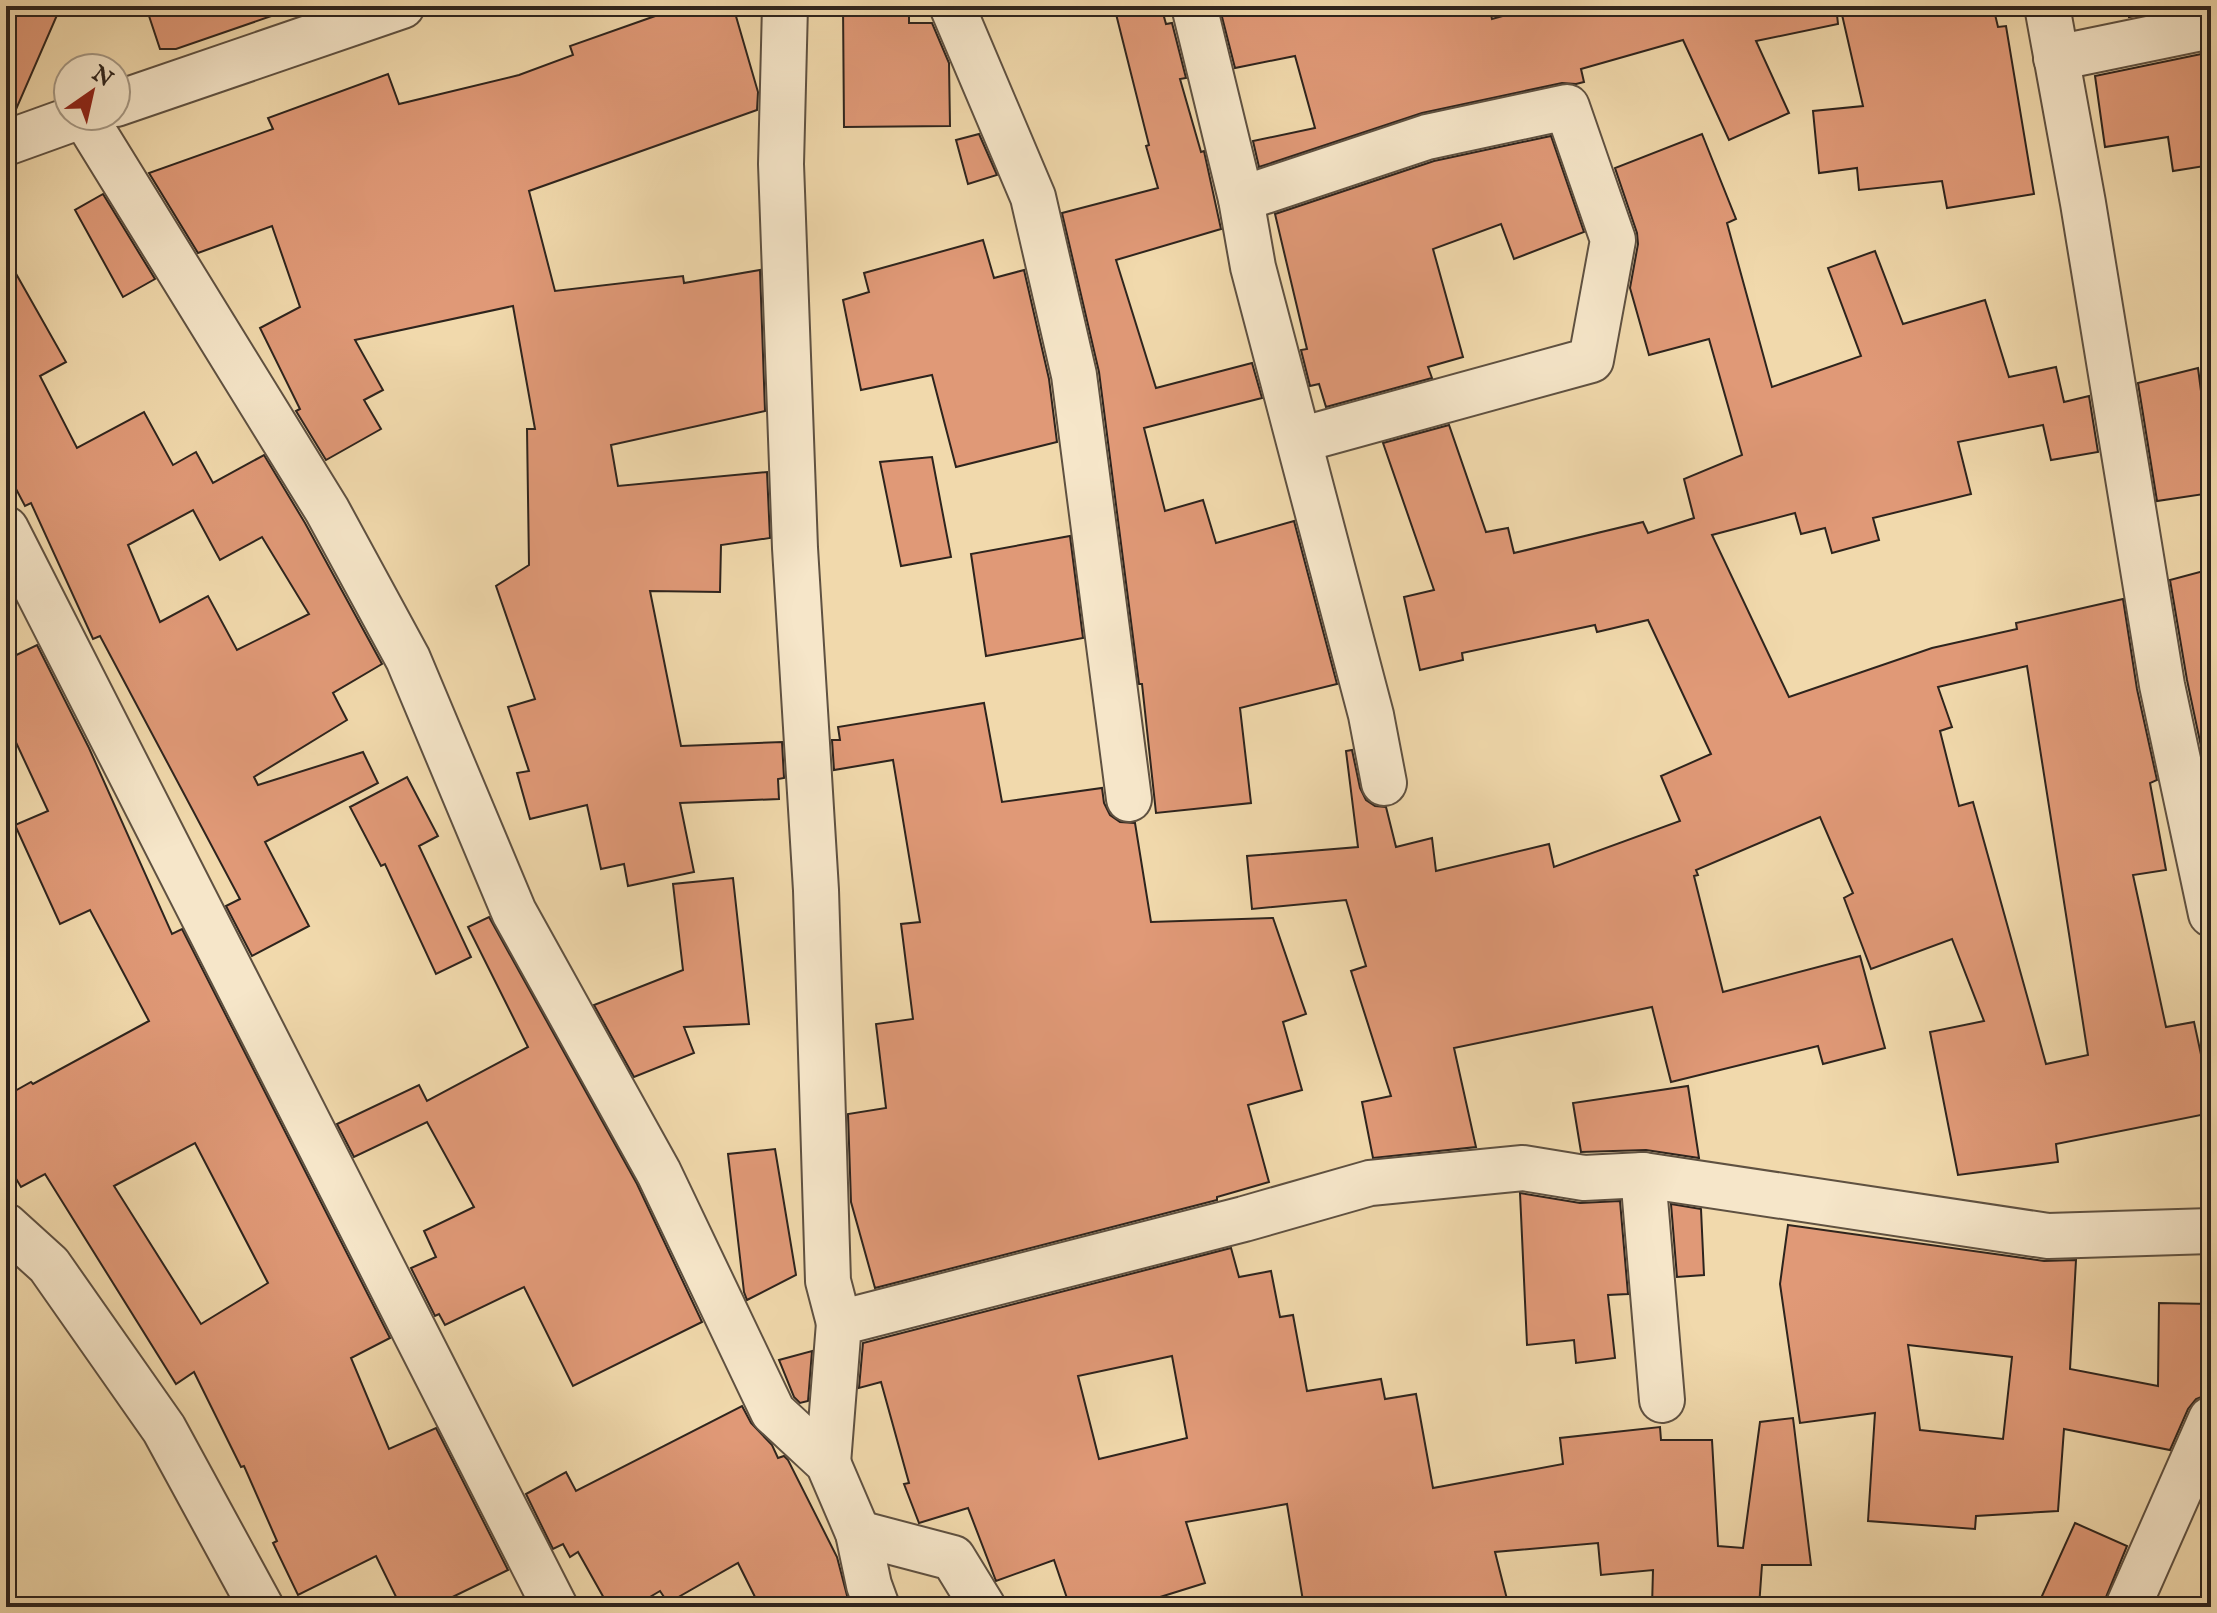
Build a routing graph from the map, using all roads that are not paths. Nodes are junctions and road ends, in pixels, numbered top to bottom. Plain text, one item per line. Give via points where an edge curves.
1 (402, 6) edge
2 (785, 6) edge
3 (952, 6) edge
4 (1194, 6) edge
5 (2047, 6) edge
6 (2211, 26) edge
7 (2056, 58) junction
8 (132, 99) edge
9 (52, 127) edge
10 (93, 132) edge
11 (6, 143) edge
12 (1241, 199) junction
13 (1300, 440) junction
14 (6, 529) edge
15 (1384, 783) dead end
16 (1129, 799) dead end
17 (2211, 914) edge
18 (1643, 1175) junction
19 (6, 1226) edge
20 (2211, 1231) edge
21 (839, 1323) junction
22 (1662, 1400) dead end
23 (2211, 1419) edge
24 (828, 1463) junction
25 (858, 1533) junction
26 (261, 1607) edge
27 (555, 1607) edge
28 (877, 1607) edge
29 (983, 1607) edge
30 (2128, 1607) edge

1 - 8 street
2 - 21 street via 781,164 795,548 816,890 828,1281
3 - 16 street via 1033,197 1074,375
4 - 12 street
5 - 7 street
6 - 7 street
7 - 17 street via 2162,685
9 - 11 street
10 - 24 street via 327,510 408,659 514,912 659,1173 773,1412
12 - 13 street via 1253,267
12 - 13 street via 1427,137 1567,107 1613,240 1591,360
13 - 15 street
14 - 27 street
18 - 20 street via 2048,1236
18 - 21 street via 1584,1178 1523,1168 1370,1183
18 - 22 street
19 - 26 street via 49,1265 164,1429
21 - 24 street
23 - 30 street
24 - 25 street
25 - 28 street
25 - 29 street via 953,1558

